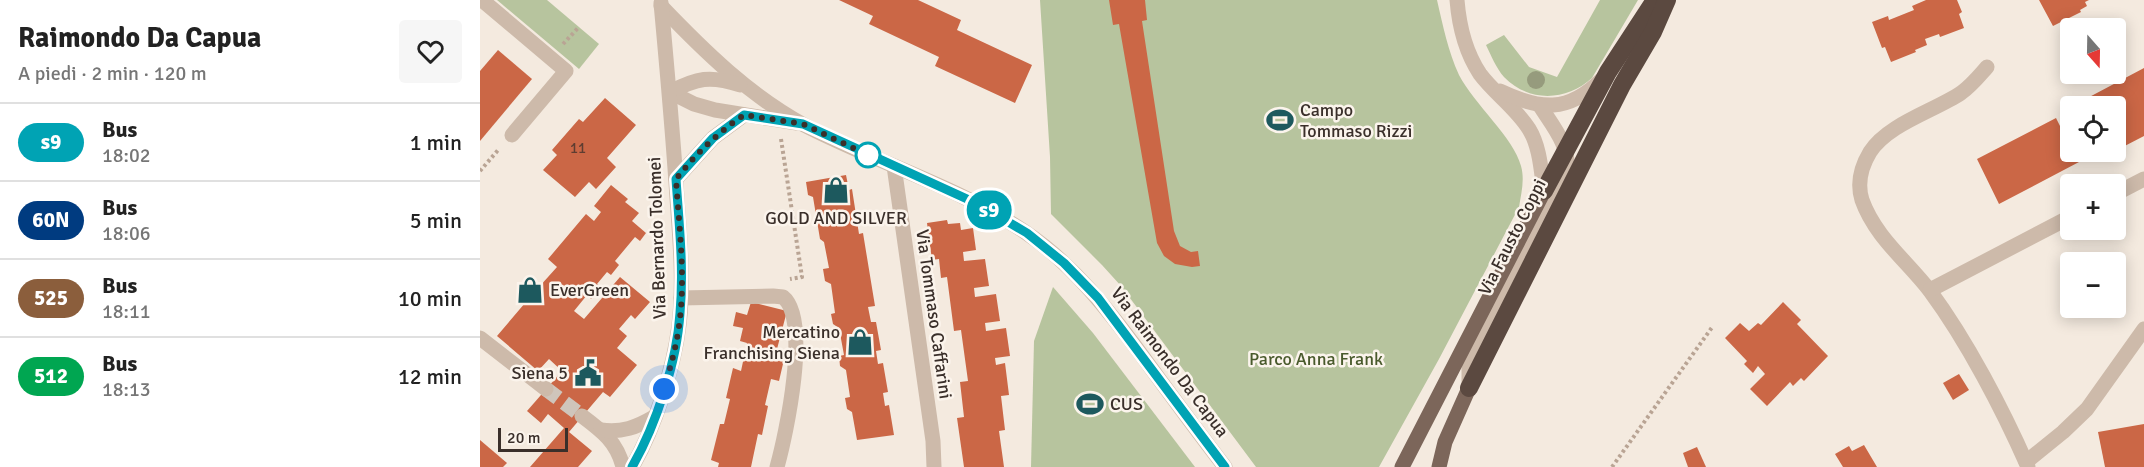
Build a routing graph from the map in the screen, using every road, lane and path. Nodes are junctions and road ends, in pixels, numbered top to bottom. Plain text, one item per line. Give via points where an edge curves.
1 (482, 0) edge
2 (1457, 0) edge
3 (1655, 0) edge
4 (1666, 0) edge
5 (661, 3) edge
6 (1987, 67) dead end
7 (1608, 72) junction
8 (746, 87) junction
9 (1495, 88) junction
10 (669, 92) junction
11 (1540, 106) junction
12 (744, 115) junction
13 (803, 124) junction
14 (512, 135) joint
15 (781, 139) dead end
16 (1565, 148) junction
17 (894, 166) junction
18 (480, 171) edge
19 (676, 179) junction
20 (2144, 179) edge
21 (2126, 188) edge
22 (1544, 191) junction
23 (2060, 222) edge
24 (802, 277) dead end
25 (1929, 290) junction
26 (681, 298) junction
27 (1713, 326) dead end
28 (2144, 329) edge
29 (480, 338) edge
30 (1469, 388) junction
31 (546, 389) tunnel mouth
32 (582, 416) tunnel mouth
33 (654, 417) junction
34 (601, 430) junction
35 (2027, 465) edge
36 (623, 467) edge
37 (632, 467) edge
38 (777, 467) edge
39 (934, 467) edge
40 (1225, 467) edge
41 (1402, 467) edge
42 (1439, 467) edge
43 (1612, 467) edge

1 - 14 street via 566,71
2 - 9 street, Via Fausto Coppi via 1467,47 1481,74
3 - 7 highway
4 - 30 highway
5 - 8 street, Via Raimondo Da Capua
5 - 10 street, Via Bernardo Tolomei
6 - 25 street via 1961,93 1880,140 1861,174 1860,190 1867,211 1888,243
7 - 11 street via 1573,100
7 - 16 highway
8 - 10 street, Via Raimondo Da Capua via 708,78
8 - 13 street, Via Raimondo Da Capua
9 - 11 street, Via Fausto Coppi
9 - 22 street, Via Fausto Coppi via 1532,136
10 - 12 street, Via Raimondo Da Capua via 704,107
10 - 19 street, Via Bernardo Tolomei
11 - 16 street
12 - 13 street, Via Raimondo Da Capua
12 - 19 street via 713,138
13 - 17 street, Via Raimondo Da Capua
14 - 18 path
15 - 24 path
16 - 22 highway
16 - 30 street, Via Fausto Coppi via 1566,172 1473,357
17 - 39 street, Via Tommaso Caffarini
17 - 40 street, Via Raimondo Da Capua via 997,214 1064,263 1116,320
19 - 26 street, Via Bernardo Tolomei
20 - 21 street
22 - 41 main road
23 - 25 street
25 - 35 street via 1984,379
26 - 33 street, Via Bernardo Tolomei via 676,341
26 - 38 street via 773,296 783,297 790,305 796,362
27 - 43 path
28 - 35 street via 2087,408
29 - 31 street
30 - 42 main road via 1445,442
32 - 34 street
33 - 34 street via 633,428
33 - 37 street, Via Bernardo Tolomei
34 - 36 street via 618,450

